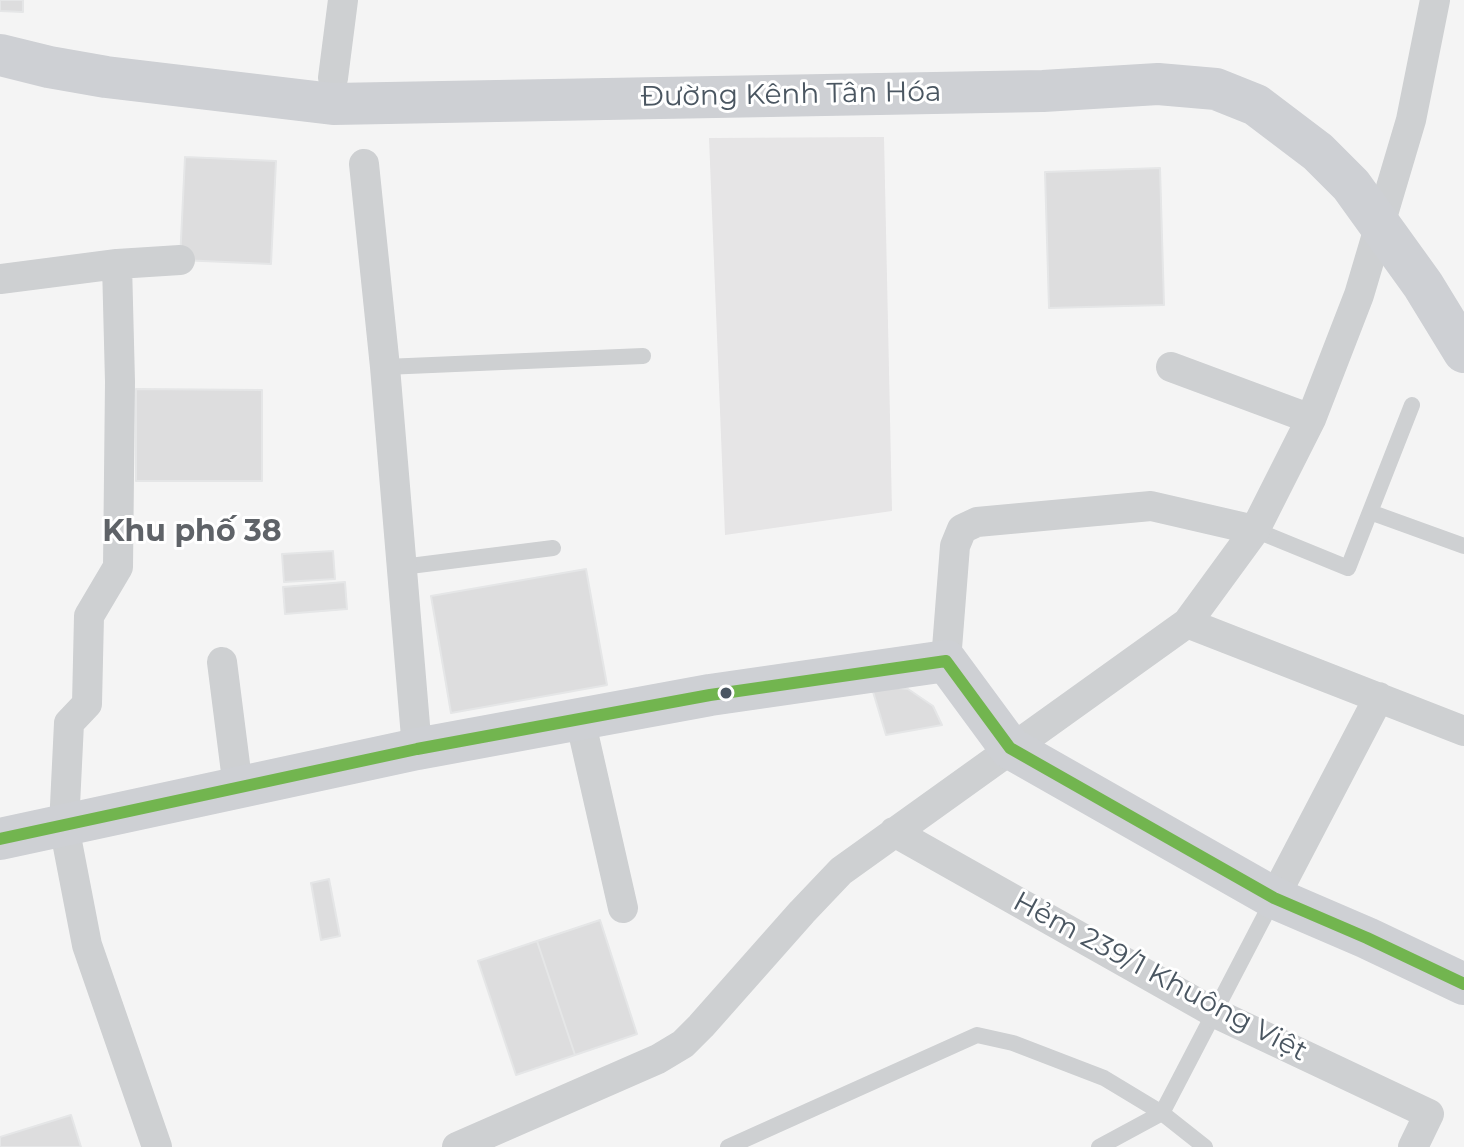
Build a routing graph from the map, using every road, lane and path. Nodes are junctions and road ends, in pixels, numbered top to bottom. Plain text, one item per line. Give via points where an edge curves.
1 (343, 0) edge
2 (1435, 0) edge
3 (0, 31) edge
4 (0, 55) edge
5 (370, 87) junction
6 (364, 164) dead end
7 (1384, 209) junction
8 (180, 260) dead end
9 (117, 264) junction
10 (0, 279) edge
11 (1464, 310) edge
12 (1464, 352) edge
13 (643, 356) dead end
14 (385, 367) junction
15 (1171, 367) dead end
16 (1412, 405) dead end
17 (1311, 419) junction
18 (1370, 512) junction
19 (1255, 530) junction
20 (1464, 546) edge
21 (553, 548) dead end
22 (402, 567) junction
23 (1187, 623) junction
24 (946, 661) junction
25 (222, 662) dead end
26 (1379, 697) junction
27 (580, 719) junction
28 (1464, 731) edge
29 (1010, 748) junction
30 (417, 749) junction
31 (238, 788) junction
32 (64, 826) junction
33 (894, 832) junction
34 (0, 839) edge
35 (1274, 898) junction
36 (623, 908) dead end
37 (1464, 984) edge
38 (1215, 1013) junction
39 (1162, 1113) junction
40 (157, 1147) edge
41 (457, 1147) edge
42 (728, 1147) edge
43 (1099, 1147) edge
44 (1205, 1147) edge
45 (1413, 1147) edge

1 - 5 street
2 - 7 street via 1411,120
3 - 5 street, Đường Kênh Tân Hóa via 109,56
4 - 5 street, Đường Kênh Tân Hóa via 106,77 333,104
5 - 7 street, Đường Kênh Tân Hóa via 1158,62 1221,65 1269,86 1336,135
6 - 14 street
7 - 11 street, Đường Kênh Tân Hóa
7 - 12 street, Đường Kênh Tân Hóa
7 - 17 street via 1359,295
8 - 9 street
9 - 10 street
9 - 32 street via 118,567 89,616 87,704 69,723
13 - 14 lane
14 - 22 street
15 - 17 street
16 - 18 lane
17 - 19 street
18 - 19 lane via 1348,568
18 - 20 lane
19 - 23 street
19 - 24 street via 1151,506 977,522 962,529 955,546
21 - 22 lane
22 - 30 street
23 - 26 street
23 - 29 street
24 - 27 street
24 - 29 street
25 - 31 street
26 - 28 street
26 - 35 street
27 - 30 street
27 - 36 street
29 - 33 street
29 - 35 street
30 - 31 street
31 - 32 street
32 - 34 street
32 - 40 street via 87,945
33 - 38 street, Hẻm 239/1 Khuông Việt
33 - 41 street via 841,871 683,1044
35 - 37 street
35 - 38 lane
38 - 39 lane
38 - 45 street, Hẻm 239/1 Khuông Việt via 1429,1114
39 - 42 lane via 1104,1078 977,1035
39 - 43 lane
39 - 44 lane

